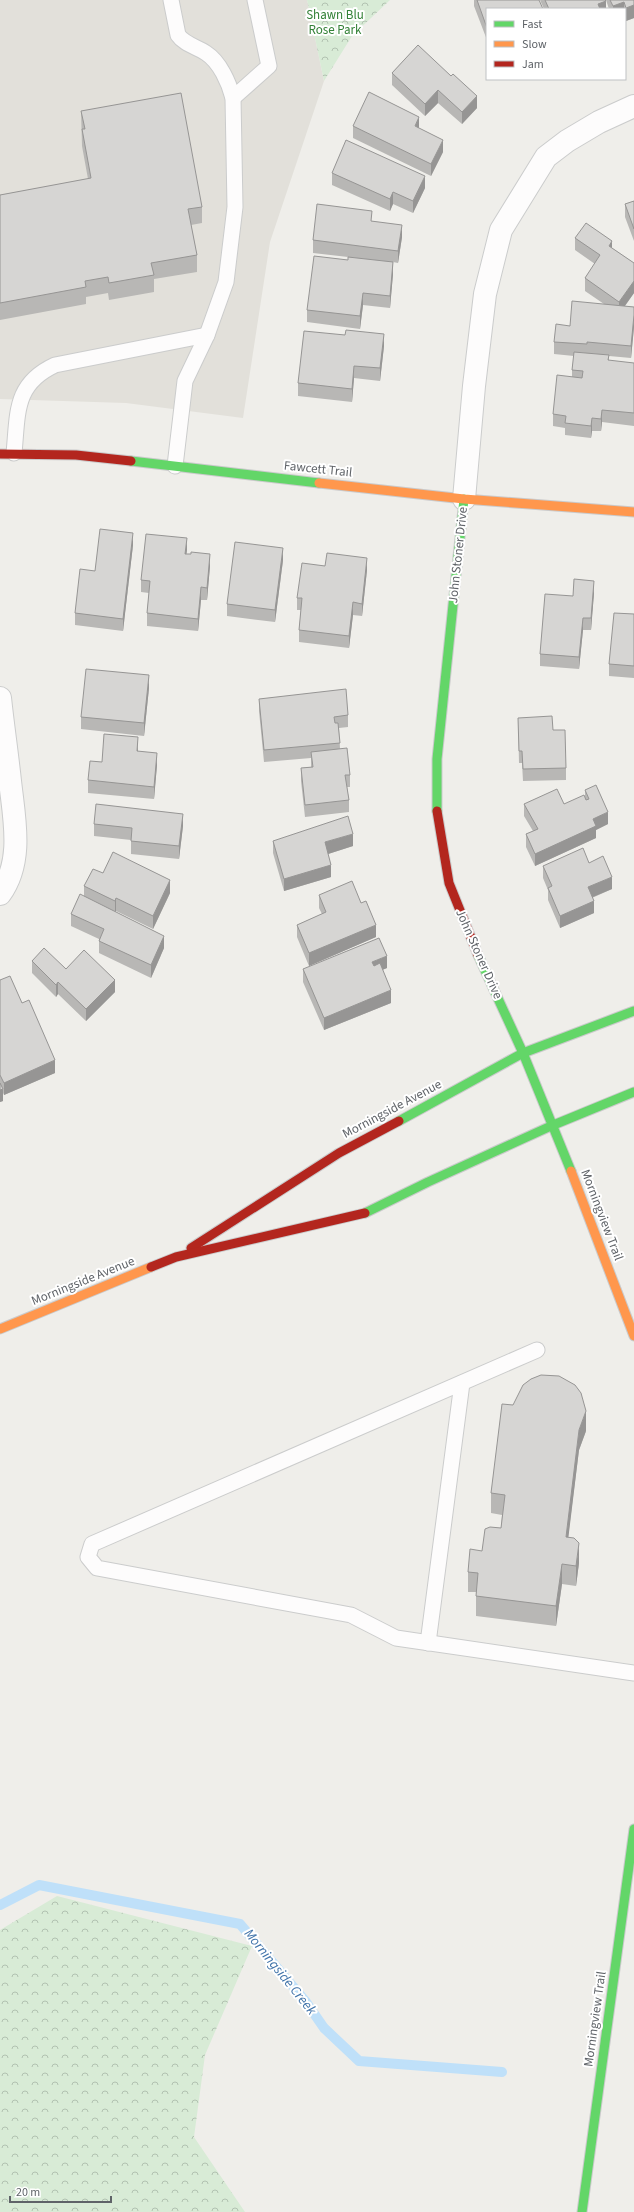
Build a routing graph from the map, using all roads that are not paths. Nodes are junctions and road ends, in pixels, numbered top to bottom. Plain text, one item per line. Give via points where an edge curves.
1 (171, 0) edge
2 (255, 0) edge
3 (233, 98) junction
4 (634, 106) edge
5 (206, 335) junction
6 (7, 453) edge
7 (175, 466) junction
8 (464, 499) junction
9 (634, 512) edge
10 (0, 698) edge
11 (0, 894) edge
12 (634, 1011) edge
13 (523, 1053) junction
14 (634, 1092) edge
15 (551, 1126) junction
16 (176, 1257) junction
17 (0, 1329) edge
18 (634, 1336) edge
19 (537, 1350) dead end
20 (462, 1383) junction
21 (428, 1643) junction
22 (634, 1673) edge
23 (634, 1829) edge
24 (582, 2212) edge

1 - 3 lane via 178,35 207,53 229,84
2 - 3 lane via 269,66
3 - 5 lane via 235,207 226,282
4 - 8 street, John Stoner Drive via 599,122 546,157 501,230 485,294
5 - 6 lane via 56,365 44,370 22,394
5 - 7 lane via 185,381
6 - 7 street, Fawcett Trail via 76,455
7 - 8 street, Fawcett Trail
8 - 9 street, Fawcett Trail
8 - 13 street, John Stoner Drive via 437,759 437,816 449,883 465,927
10 - 11 street via 16,834 14,858 7,885
12 - 13 street, Morningside Avenue
13 - 15 street, John Stoner Drive
13 - 16 street, Morningside Avenue via 339,1153
14 - 15 street, Morningside Avenue
15 - 16 street, Morningside Avenue via 428,1182 371,1212
15 - 18 street, Morningview Trail via 567,1161
16 - 17 street, Morningside Avenue
19 - 20 lane
20 - 21 lane
20 - 21 lane via 92,1544 88,1557 97,1568 351,1615 396,1638
21 - 22 lane
23 - 24 street, Morningview Trail

